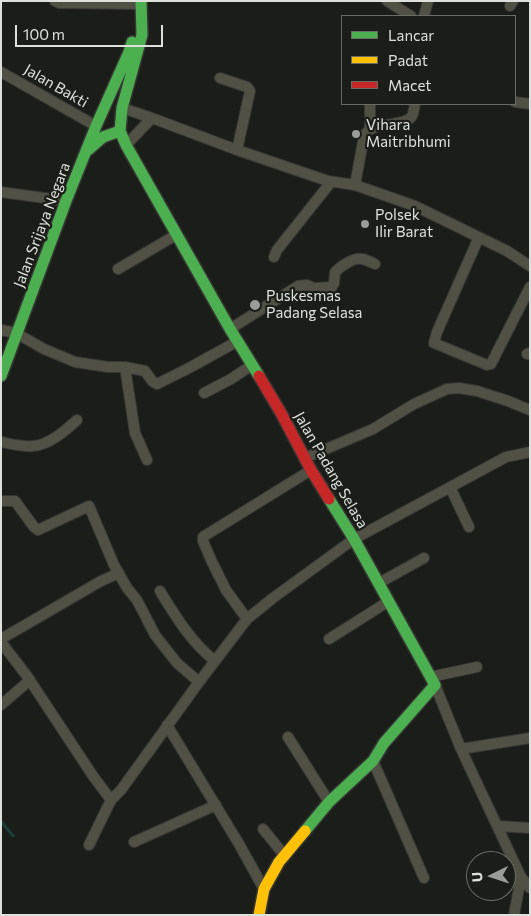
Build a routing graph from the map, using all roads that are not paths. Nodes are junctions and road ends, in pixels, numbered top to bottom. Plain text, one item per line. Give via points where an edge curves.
1 (55, 1) edge
2 (387, 1) edge
3 (428, 1) edge
4 (138, 2) edge
5 (409, 15) edge
6 (424, 15) edge
7 (1, 72) edge
8 (220, 78) dead end
9 (516, 102) edge
10 (530, 104) edge
11 (370, 105) edge
12 (415, 105) edge
13 (122, 108) junction
14 (152, 118) junction
15 (96, 126) junction
16 (120, 130) junction
17 (370, 130) junction
18 (126, 145) junction
19 (237, 150) junction
20 (87, 151) junction
21 (331, 182) junction
22 (355, 185) junction
23 (1, 192) edge
24 (66, 202) junction
25 (176, 235) junction
26 (479, 237) junction
27 (274, 257) dead end
28 (375, 264) dead end
29 (530, 266) edge
30 (118, 269) dead end
31 (530, 287) edge
32 (230, 329) junction
33 (1, 330) edge
34 (16, 333) junction
35 (238, 341) junction
36 (252, 365) junction
37 (126, 367) junction
38 (1, 376) edge
39 (204, 393) dead end
40 (530, 410) edge
41 (77, 420) dead end
42 (1, 442) edge
43 (530, 452) edge
44 (305, 458) junction
45 (147, 460) dead end
46 (311, 470) junction
47 (450, 487) junction
48 (1, 501) edge
49 (469, 527) dead end
50 (354, 539) junction
51 (424, 558) dead end
52 (119, 574) junction
53 (379, 583) junction
54 (160, 591) dead end
55 (389, 601) junction
56 (246, 619) junction
57 (329, 639) dead end
58 (1, 640) edge
59 (215, 661) junction
60 (477, 667) dead end
61 (30, 680) junction
62 (432, 681) junction
63 (199, 682) junction
64 (1, 705) edge
65 (168, 725) junction
66 (288, 737) dead end
67 (530, 738) edge
68 (461, 749) junction
69 (374, 761) junction
70 (111, 800) junction
71 (329, 802) junction
72 (216, 805) junction
73 (498, 826) junction
74 (530, 828) edge
75 (263, 829) dead end
76 (134, 842) dead end
77 (88, 845) dead end
78 (285, 856) junction
79 (521, 876) junction
80 (424, 878) dead end
81 (530, 888) edge
82 (264, 889) junction
83 (259, 915) edge
84 (514, 915) edge

1 - 4 street
2 - 5 street
3 - 6 street
4 - 13 street, Jalan Padang Selasa via 142,35
4 - 15 street, Jalan Srijaya Negara via 136,30
7 - 15 street, Jalan Bakti
8 - 19 street via 250,91
9 - 10 street
11 - 17 street
12 - 17 street via 413,115 408,119
13 - 14 street
13 - 16 street, Jalan Padang Selasa
14 - 18 street
14 - 19 street
15 - 20 street, Jalan Srijaya Negara
16 - 18 street, Jalan Padang Selasa
16 - 20 street via 103,137
17 - 22 street via 364,136
18 - 25 street, Jalan Padang Selasa
19 - 21 street
20 - 24 street, Jalan Srijaya Negara
21 - 22 street
21 - 27 street
22 - 26 street via 415,206
23 - 24 street
24 - 34 street, Jalan Srijaya Negara
25 - 30 street
25 - 32 street, Jalan Padang Selasa
26 - 29 street via 507,250
26 - 31 street via 434,343 491,364
28 - 32 street via 354,259 335,272 332,287 298,286
32 - 35 street, Jalan Padang Selasa
33 - 34 street
34 - 37 street via 75,362
34 - 38 street, Jalan Srijaya Negara
35 - 36 street, Jalan Padang Selasa
35 - 37 street via 158,384 145,371
36 - 39 street
36 - 44 street, Jalan Padang Selasa
37 - 45 street via 136,433
40 - 44 street via 477,391 446,390 414,404 373,429
41 - 42 street via 64,432 42,444 27,446
43 - 47 street via 506,457
44 - 46 street, Jalan Padang Selasa
46 - 50 street, Jalan Padang Selasa
46 - 56 street via 204,537 206,549 226,590
47 - 49 street
47 - 50 street
48 - 52 street via 15,500 38,530 89,506
50 - 53 street, Jalan Padang Selasa
50 - 56 street
51 - 53 street
52 - 58 street via 101,581
52 - 63 street via 155,635 177,663
53 - 55 street, Jalan Padang Selasa
54 - 59 street via 180,624 200,649
55 - 57 street
55 - 62 street, Jalan Padang Selasa
56 - 59 street
58 - 61 street
59 - 63 street
60 - 62 street
61 - 64 street
61 - 70 street
62 - 68 street
62 - 69 street
63 - 65 street
65 - 70 street
65 - 72 street
66 - 71 street
67 - 68 street
68 - 73 street
69 - 71 street
69 - 80 street
70 - 77 street
71 - 78 street
72 - 76 street
72 - 82 street
73 - 74 street
73 - 79 street
75 - 78 street
78 - 82 street
79 - 81 street
79 - 84 street
82 - 83 street

